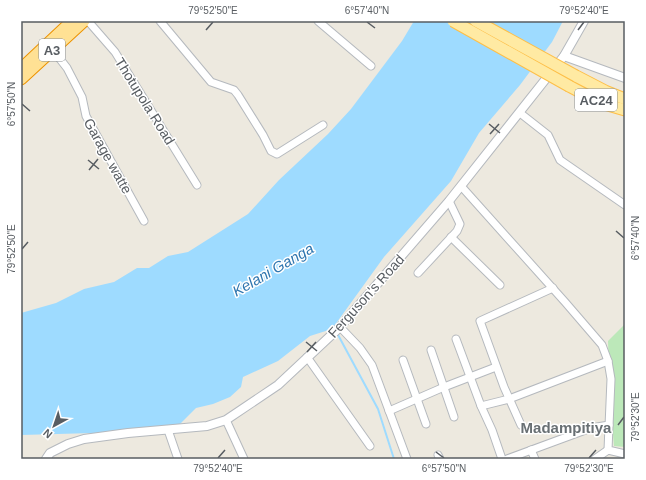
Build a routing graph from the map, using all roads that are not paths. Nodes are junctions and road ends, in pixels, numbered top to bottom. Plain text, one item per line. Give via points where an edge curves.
1 (72, 21) edge
2 (84, 21) edge
3 (88, 21) edge
4 (160, 21) edge
5 (318, 21) edge
6 (453, 21) edge
7 (476, 21) edge
8 (584, 21) edge
9 (53, 50) junction
10 (564, 56) junction
11 (371, 66) dead end
12 (21, 69) edge
13 (625, 78) edge
14 (21, 79) edge
15 (625, 99) edge
16 (625, 110) edge
17 (520, 113) junction
18 (323, 125) dead end
19 (197, 185) dead end
20 (461, 186) junction
21 (449, 201) junction
22 (625, 205) edge
23 (144, 221) dead end
24 (451, 237) junction
25 (418, 273) dead end
26 (500, 285) dead end
27 (553, 288) junction
28 (340, 327) junction
29 (456, 339) dead end
30 (431, 350) dead end
31 (307, 357) junction
32 (403, 360) dead end
33 (608, 361) junction
34 (496, 367) junction
35 (470, 377) junction
36 (444, 387) junction
37 (416, 399) junction
38 (509, 399) junction
39 (481, 406) junction
40 (389, 411) junction
41 (454, 417) dead end
42 (226, 420) junction
43 (426, 424) dead end
44 (609, 425) junction
45 (521, 426) dead end
46 (168, 430) junction
47 (370, 446) dead end
48 (531, 450) junction
49 (608, 450) junction
50 (625, 454) edge
51 (46, 459) edge
52 (178, 459) edge
53 (244, 459) edge
54 (407, 459) edge
55 (502, 459) edge
56 (508, 459) edge
57 (535, 459) edge
58 (595, 459) edge

1 - 12 highway, A3
2 - 9 highway, A3
3 - 19 street, Thotupola Road via 115,52
4 - 18 street via 212,82 234,90 271,151 277,154
5 - 11 street
6 - 16 main road, AC24, bridge via 601,103
7 - 15 main road, AC24, bridge via 605,92
8 - 10 street, Ferguson's Road
9 - 14 highway, A3
9 - 23 street, Garage watte via 67,68 82,97 86,116
10 - 13 street
10 - 17 street, Ferguson's Road
17 - 20 street, Ferguson's Road
17 - 22 street via 548,135 560,160
20 - 21 street, Ferguson's Road
20 - 27 street
21 - 24 street via 460,224
21 - 28 street, Ferguson's Road
24 - 25 street
24 - 26 street
27 - 33 street via 602,345
27 - 34 street via 480,321
28 - 31 street, Ferguson's Road
28 - 40 street via 368,358
29 - 35 street
30 - 36 street
31 - 42 street, Ferguson's Road via 278,385
31 - 47 street
32 - 37 street
33 - 38 street
33 - 44 street via 611,378
34 - 35 street
34 - 38 street
35 - 36 street
35 - 39 street
36 - 37 street
36 - 41 street
37 - 40 street
37 - 43 street
38 - 39 street
38 - 45 street
39 - 55 street
40 - 54 street
42 - 46 street, Ferguson's Road via 207,426
42 - 53 street
44 - 48 street via 597,426
44 - 49 street
46 - 51 street, Ferguson's Road via 84,439 50,453
46 - 52 street
48 - 56 street
48 - 57 street
49 - 50 street
49 - 58 street

